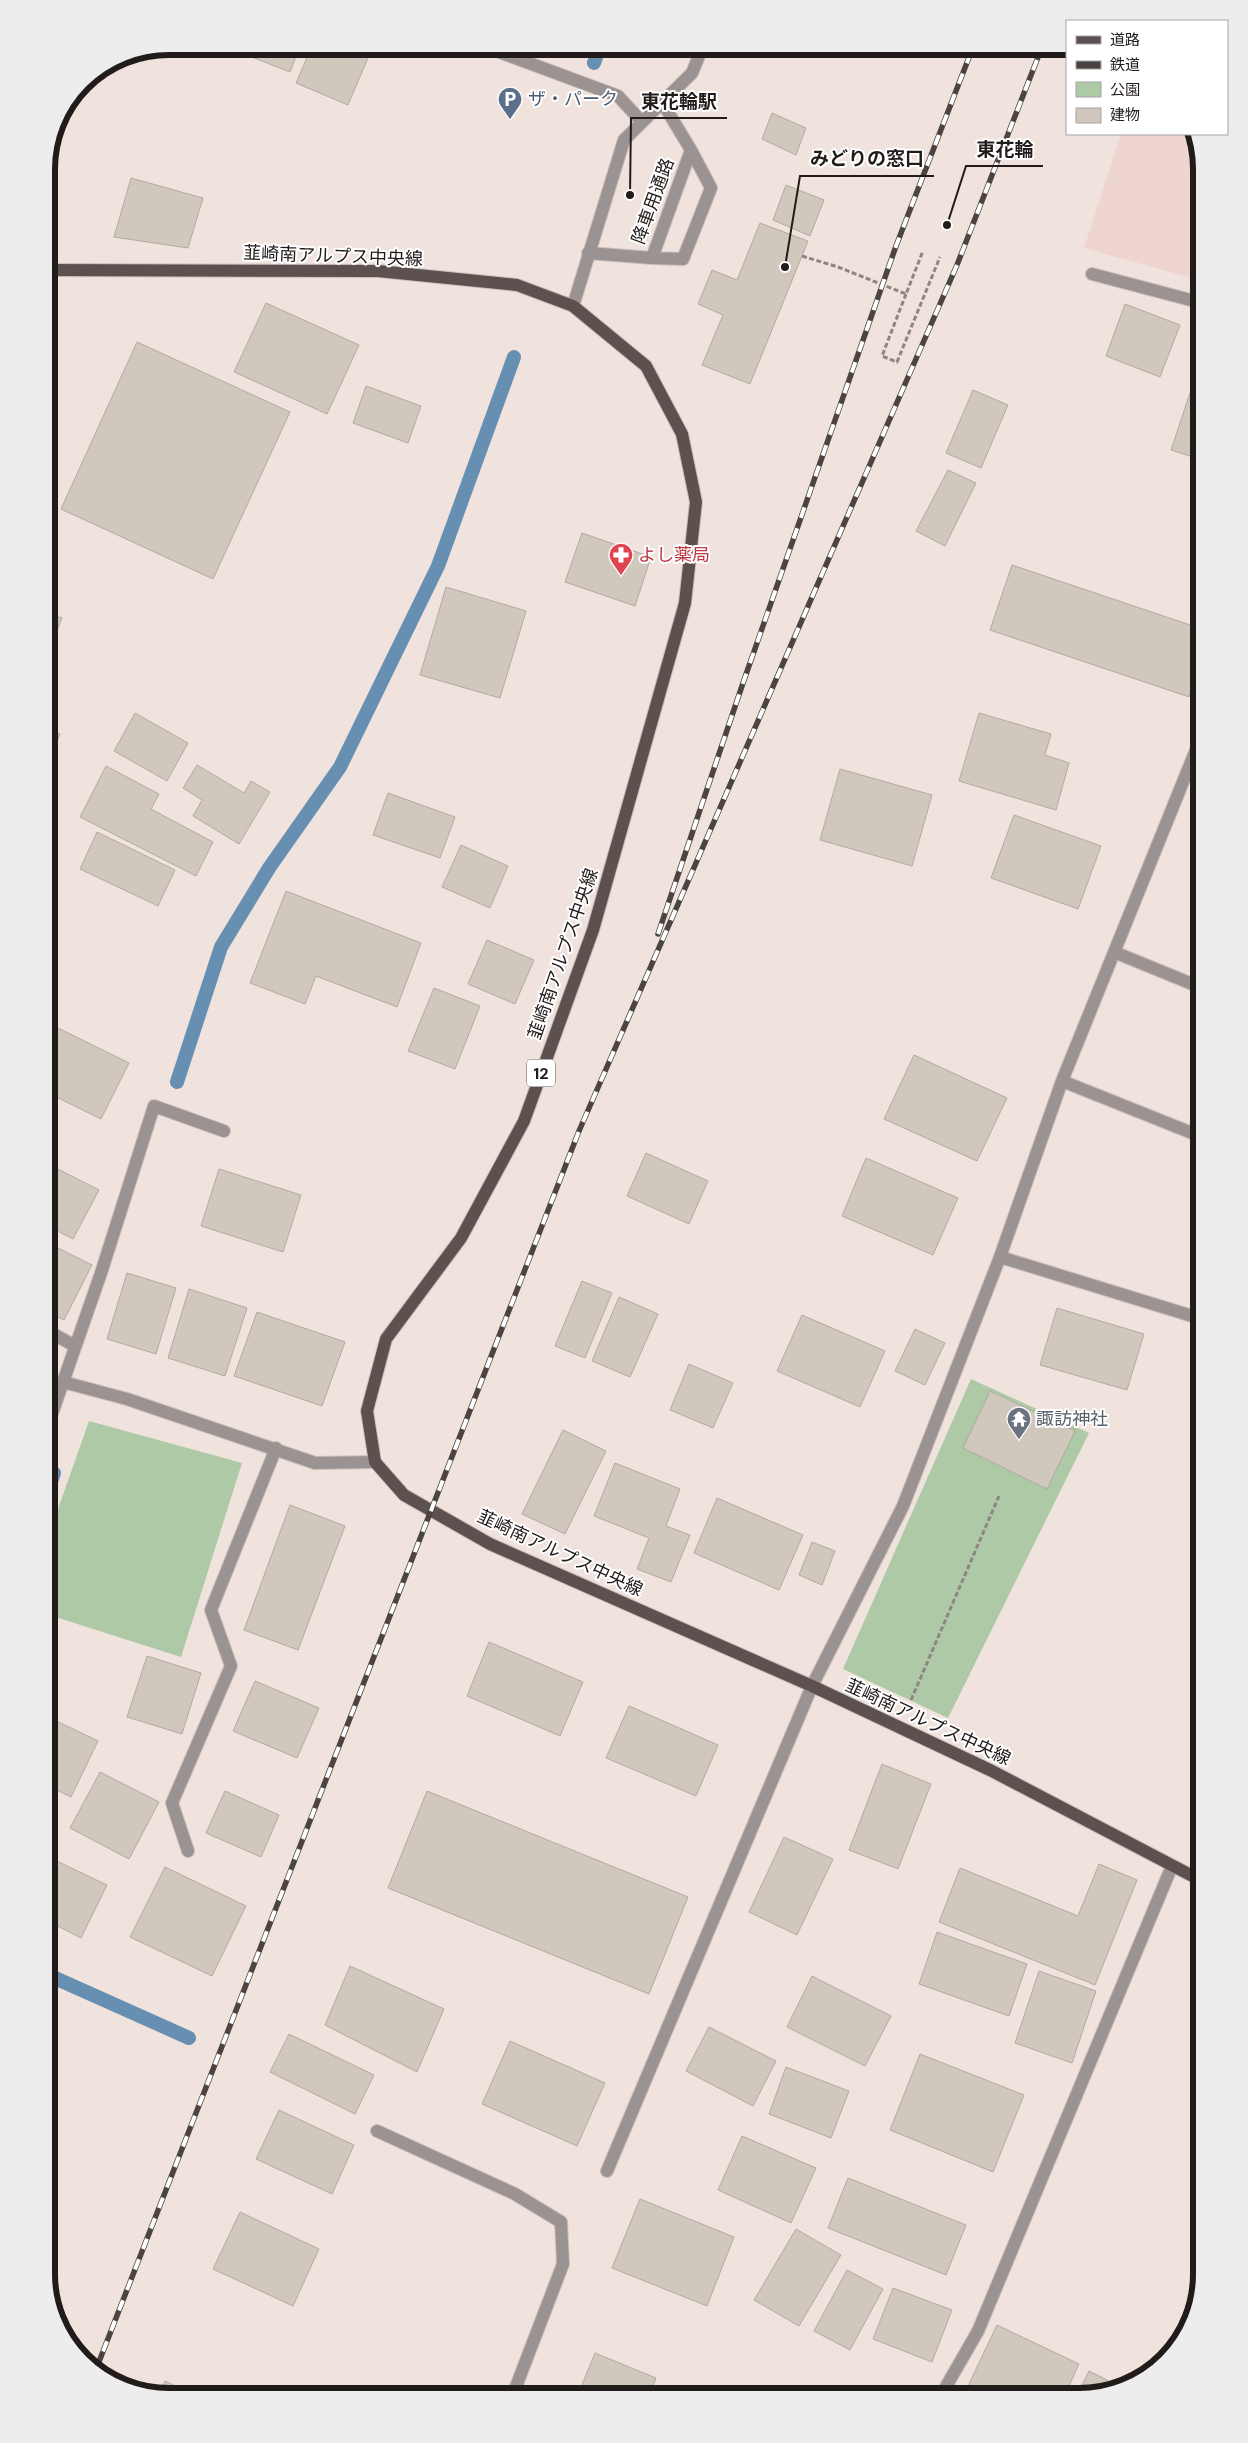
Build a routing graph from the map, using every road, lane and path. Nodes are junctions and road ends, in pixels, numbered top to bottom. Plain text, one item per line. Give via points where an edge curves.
1 (507, 55) edge
2 (699, 55) edge
3 (662, 102) junction
4 (642, 122) junction
5 (691, 150) junction
6 (923, 251) dead end
7 (588, 253) junction
8 (802, 256) dead end
9 (940, 257) dead end
10 (652, 258) junction
11 (55, 270) edge
12 (1092, 274) dead end
13 (906, 294) junction
14 (1193, 301) edge
15 (573, 306) junction
16 (1193, 757) edge
17 (1114, 952) junction
18 (1193, 984) edge
19 (1062, 1081) junction
20 (224, 1131) dead end
21 (1193, 1133) edge
22 (1000, 1257) junction
23 (1193, 1316) edge
24 (55, 1335) edge
25 (75, 1346) junction
26 (63, 1382) junction
27 (55, 1405) edge
28 (276, 1448) junction
29 (375, 1462) junction
30 (999, 1496) dead end
31 (812, 1686) junction
32 (897, 1728) junction
33 (188, 1851) dead end
34 (1172, 1866) junction
35 (1193, 1876) edge
36 (377, 2131) dead end
37 (607, 2171) dead end
38 (515, 2388) edge
39 (945, 2388) edge

1 - 4 street via 618,96
2 - 3 street via 692,73
3 - 4 street
3 - 5 street, 降車用通路
4 - 7 street via 624,140
5 - 10 street, 降車用通路
5 - 10 street via 711,188 683,259
6 - 13 path
7 - 10 street, 降車用通路
7 - 15 street
8 - 13 path
9 - 13 path via 897,362 882,356
11 - 15 main road, 韮崎南アルプス中央線 / 12 via 378,271 517,285
12 - 14 street
15 - 29 main road, 韮崎南アルプス中央線 / 12 via 646,366 682,434 696,502 685,603 593,930 524,1121 461,1238 386,1338 367,1411
16 - 17 street
17 - 18 street
17 - 19 street
19 - 21 street
19 - 22 street
20 - 25 street via 154,1106
22 - 23 street
22 - 31 street via 904,1506
24 - 25 street
25 - 26 street
26 - 27 street
26 - 28 street via 127,1399
28 - 29 street via 315,1463
28 - 33 street via 211,1610 231,1666 172,1802
29 - 31 main road, 韮崎南アルプス中央線 via 404,1495 490,1544
30 - 32 path
31 - 32 main road, 韮崎南アルプス中央線
31 - 37 street
32 - 34 main road, 韮崎南アルプス中央線 via 992,1771
34 - 35 main road, 韮崎南アルプス中央線
34 - 39 street via 978,2331
36 - 38 street via 515,2194 561,2222 563,2264

